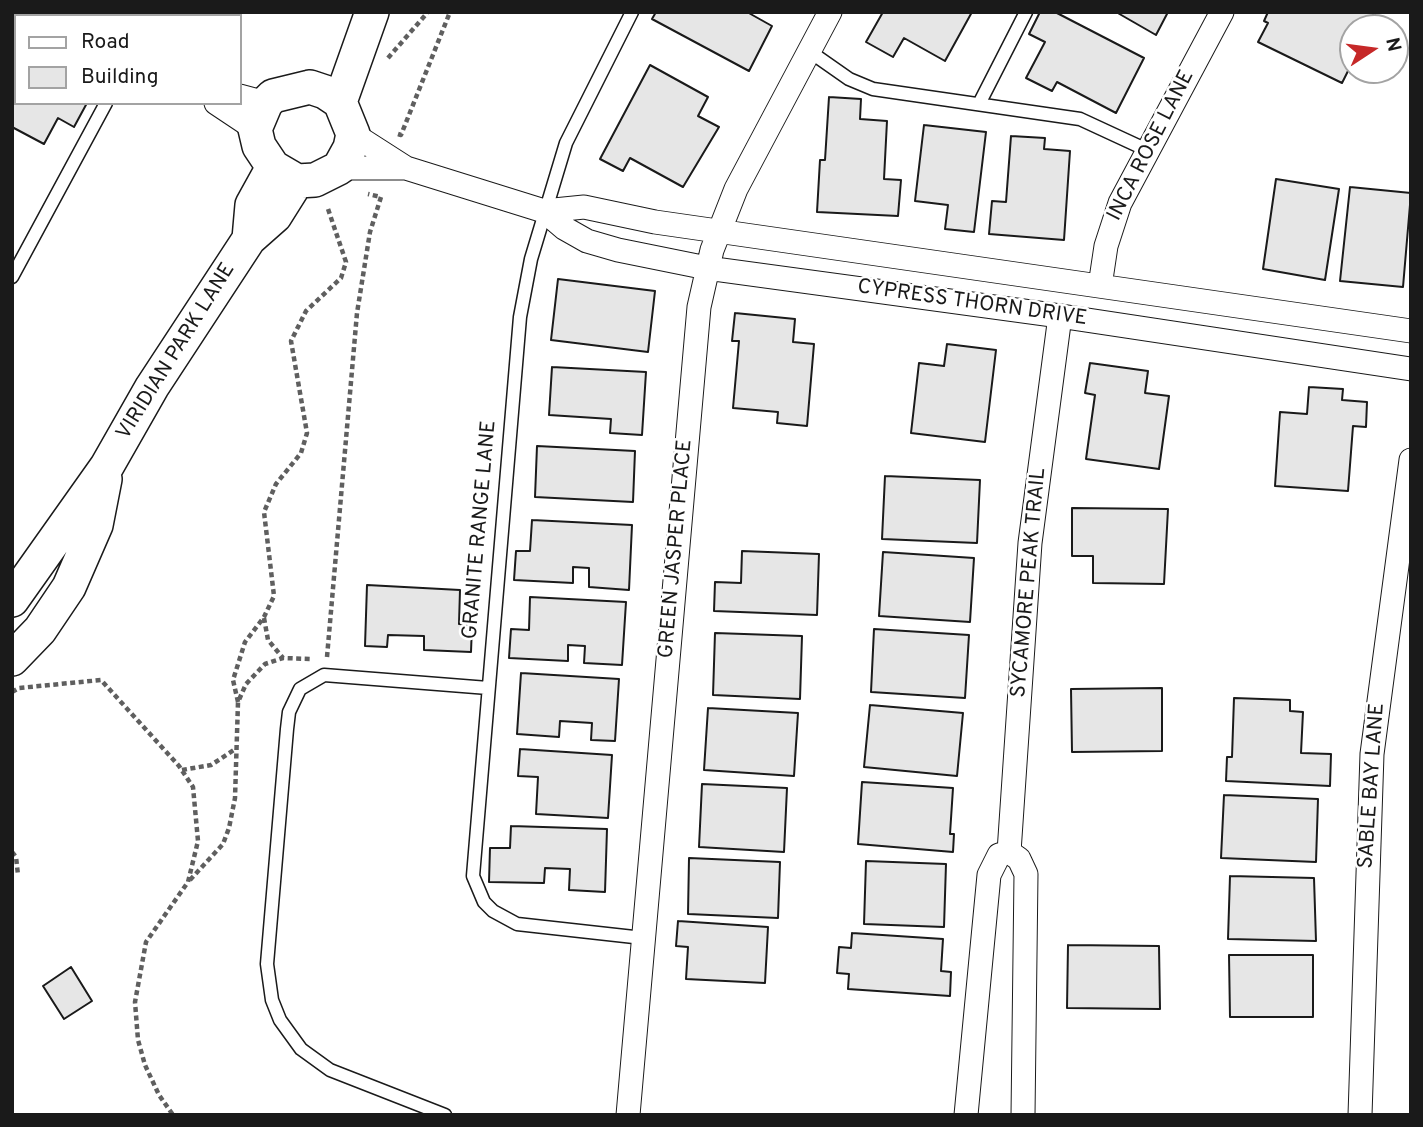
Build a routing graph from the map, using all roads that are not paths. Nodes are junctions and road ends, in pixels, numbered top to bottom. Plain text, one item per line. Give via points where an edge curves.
1 (632, 12) edge
2 (830, 12) edge
3 (1026, 12) edge
4 (1222, 12) edge
5 (369, 18) edge
6 (809, 51) junction
7 (310, 87) junction
8 (340, 103) junction
9 (979, 104) junction
10 (105, 105) edge
11 (229, 105) edge
12 (254, 109) edge
13 (353, 134) junction
14 (1147, 150) junction
15 (406, 168) junction
16 (352, 176) junction
17 (298, 181) junction
18 (544, 211) junction
19 (718, 231) junction
20 (707, 268) junction
21 (12, 278) edge
22 (1100, 286) junction
23 (1060, 316) junction
24 (1411, 331) edge
25 (1411, 369) edge
26 (1411, 460) edge
27 (107, 466) junction
28 (12, 600) edge
29 (12, 659) edge
30 (488, 688) junction
31 (1009, 852) junction
32 (643, 938) junction
33 (446, 1115) edge
34 (628, 1115) edge
35 (966, 1115) edge
36 (1023, 1115) edge
37 (1360, 1115) edge

1 - 18 lane, GRANITE RANGE LANE via 570,134
2 - 6 street, GREEN JASPER PLACE
3 - 9 lane
4 - 14 street, INCA ROSE LANE
5 - 7 street
5 - 8 street
6 - 9 lane via 849,79 873,89
6 - 19 street, GREEN JASPER PLACE
7 - 8 street
7 - 12 street via 288,90
8 - 13 street
9 - 14 lane via 1080,119
10 - 21 lane
11 - 12 street
12 - 17 street via 259,146
13 - 15 street, CYPRESS THORN DRIVE
13 - 16 street
14 - 22 street, INCA ROSE LANE via 1112,224
15 - 16 street, CYPRESS THORN DRIVE
15 - 18 street, CYPRESS THORN DRIVE
16 - 17 street
17 - 27 street, VIRIDIAN PARK LANE via 252,205 249,239 152,387
18 - 19 street, CYPRESS THORN DRIVE via 584,207
18 - 20 street, CYPRESS THORN DRIVE via 587,241
18 - 30 lane, GRANITE RANGE LANE via 519,328
19 - 20 street, GREEN JASPER PLACE
19 - 22 street, CYPRESS THORN DRIVE
20 - 23 street, CYPRESS THORN DRIVE
20 - 32 street, GREEN JASPER PLACE via 694,341
22 - 24 street, CYPRESS THORN DRIVE
23 - 25 street, CYPRESS THORN DRIVE
23 - 31 street, SYCAMORE PEAK TRAIL via 1030,543
26 - 37 street, SABLE BAY LANE via 1372,754
27 - 28 street, VIRIDIAN PARK LANE
27 - 29 street, VIRIDIAN PARK LANE via 96,525 69,587 40,630
30 - 32 lane, GRANITE RANGE LANE via 473,876 484,902 517,924
30 - 33 lane via 324,675 300,689 289,712 267,964 272,1000 280,1020 314,1061
31 - 35 street via 999,855 989,875
31 - 36 street via 1019,859 1026,874
32 - 34 street, GREEN JASPER PLACE

